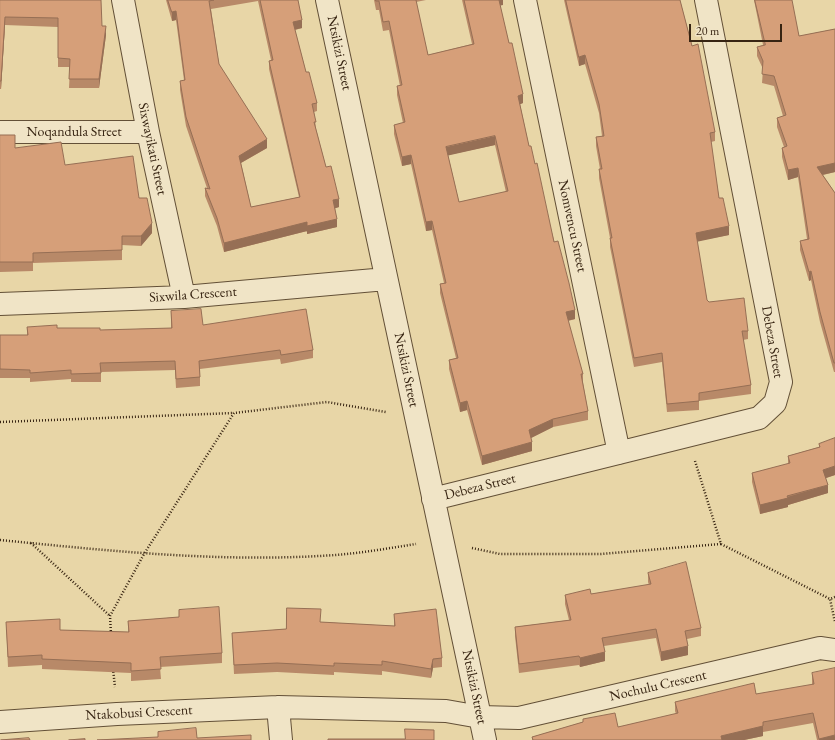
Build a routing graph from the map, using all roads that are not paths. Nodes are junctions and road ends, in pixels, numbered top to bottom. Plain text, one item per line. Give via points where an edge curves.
1 (122, 0) edge
2 (327, 0) edge
3 (525, 0) edge
4 (706, 0) edge
5 (0, 132) edge
6 (148, 132) junction
7 (386, 279) junction
8 (184, 297) junction
9 (0, 304) edge
10 (619, 452) junction
11 (433, 499) junction
12 (835, 650) edge
13 (278, 707) junction
14 (480, 717) junction
15 (0, 722) edge
16 (281, 740) edge
17 (486, 740) edge

1 - 6 street, Sixwayikati Street
2 - 7 street, Ntsikizi Street
3 - 10 street, Nomvencu Street
4 - 10 street, Debeza Street via 781,382 775,403 759,418
5 - 6 street, Noqandula Street
6 - 8 street, Sixwayikati Street
7 - 8 street, Sixwila Crescent
7 - 11 street, Ntsikizi Street
8 - 9 street, Sixwila Crescent
10 - 11 street, Debeza Street
11 - 14 street, Ntsikizi Street
12 - 14 street, Nochulu Crescent via 820,648 519,718
13 - 14 street, Ntakobusi Crescent via 446,712
13 - 15 street, Ntakobusi Crescent
13 - 16 street
14 - 17 street, Ntsikizi Street

